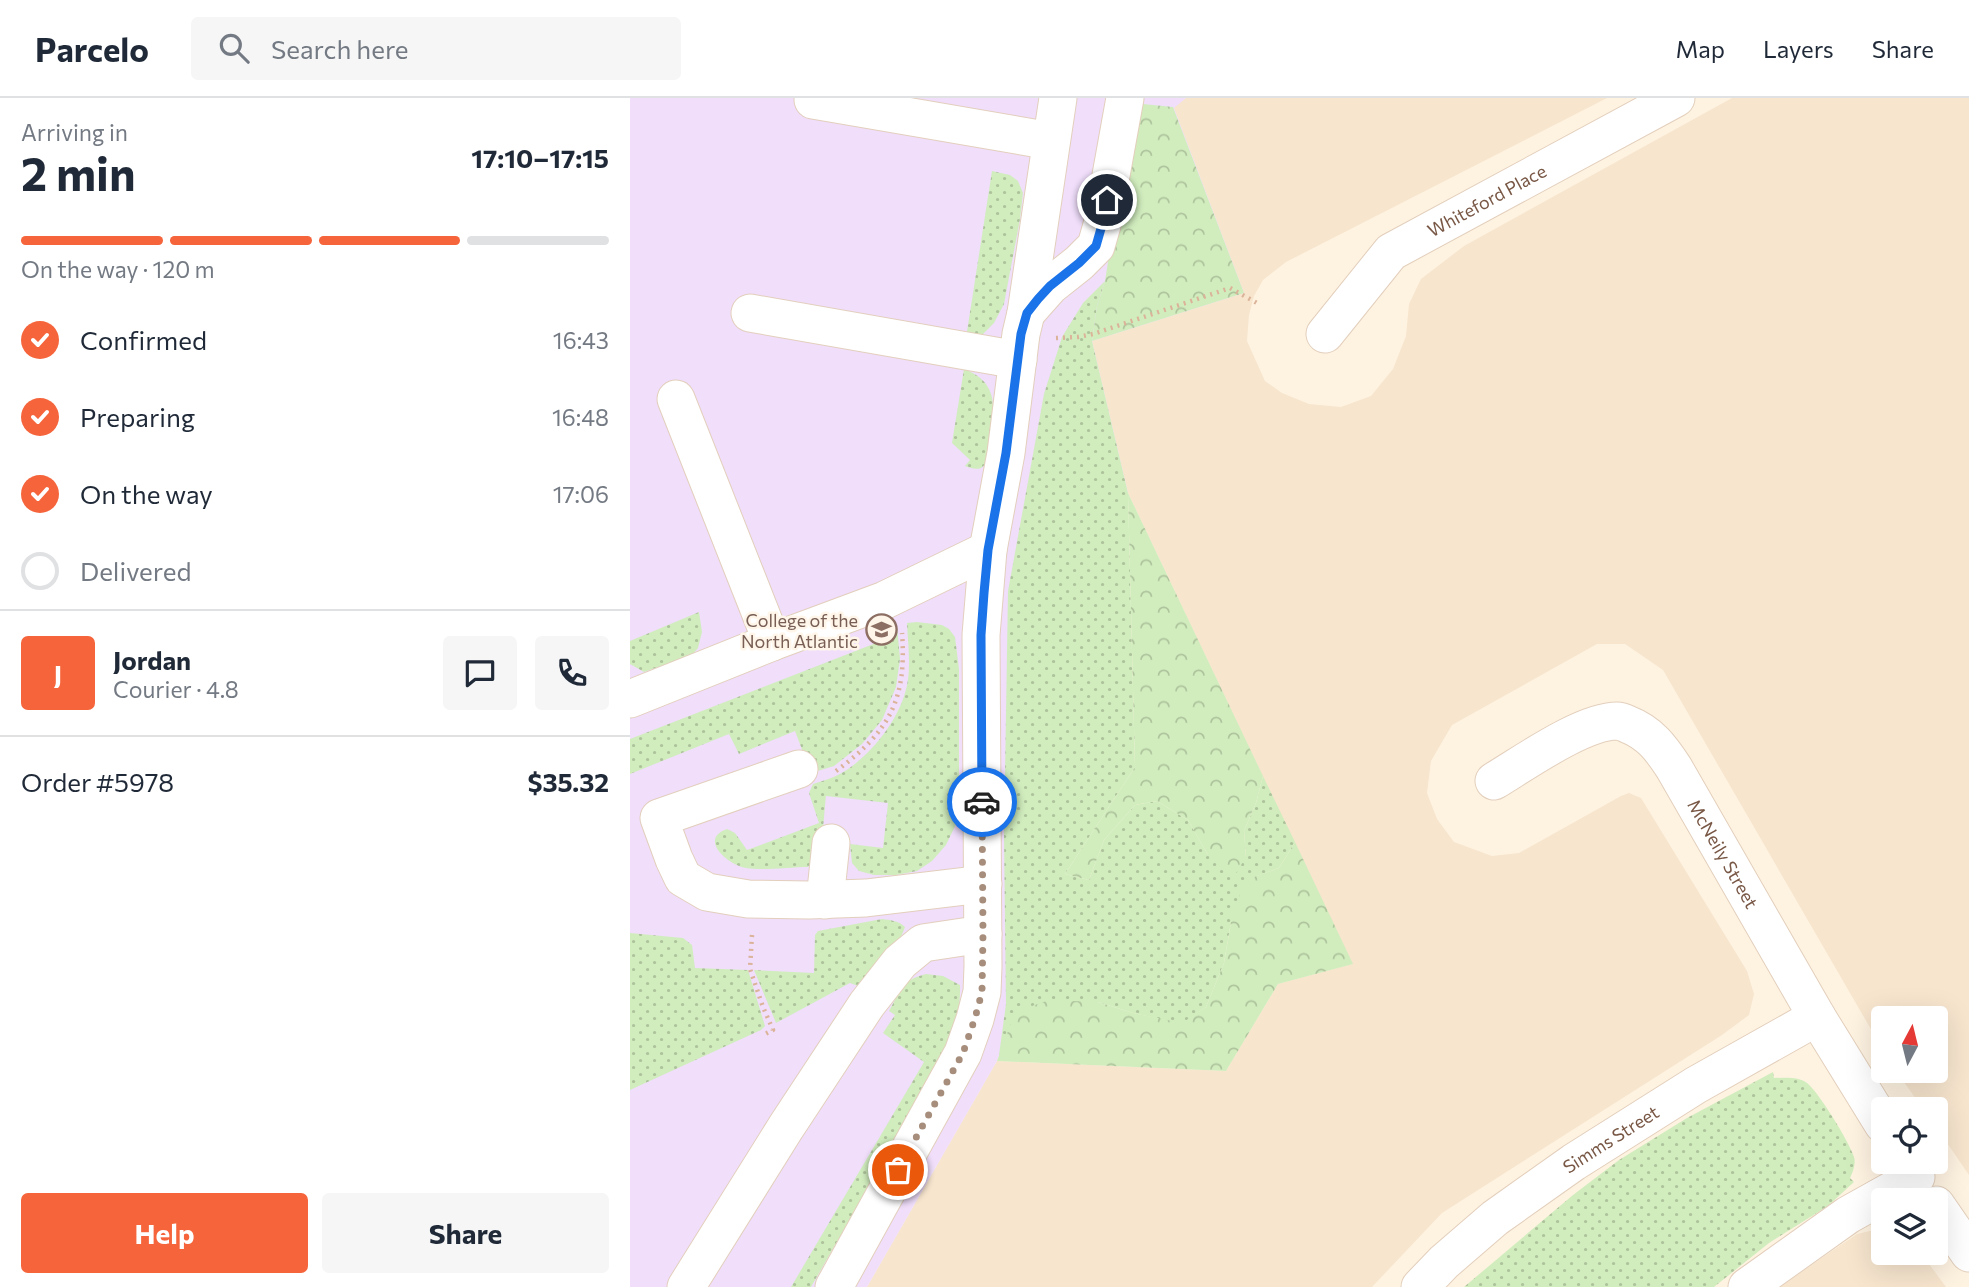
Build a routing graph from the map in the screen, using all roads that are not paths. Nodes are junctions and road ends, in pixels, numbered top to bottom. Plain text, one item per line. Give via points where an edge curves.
1 (1058, 98) edge
2 (1125, 98) edge
3 (1676, 98) edge
4 (813, 100) edge
5 (1051, 141) junction
6 (750, 313) dead end
7 (1027, 313) junction
8 (1325, 334) dead end
9 (1018, 360) junction
10 (676, 399) dead end
11 (988, 550) junction
12 (772, 642) junction
13 (630, 699) edge
14 (799, 769) road end
15 (1494, 780) dead end
16 (831, 843) dead end
17 (983, 884) junction
18 (825, 900) junction
19 (983, 934) junction
20 (1817, 1017) junction
21 (1871, 1105) edge
22 (1923, 1186) edge
23 (1969, 1252) edge
24 (687, 1287) edge
25 (834, 1287) edge
26 (1420, 1287) edge
27 (1747, 1287) edge

1 - 5 street
2 - 7 street via 1096,246
3 - 8 street, Whiteford Place via 1391,252
4 - 5 street
5 - 7 street
6 - 9 street
7 - 9 street
9 - 11 street
10 - 12 street
11 - 12 street via 886,600
11 - 17 street via 981,635
12 - 13 street
14 - 18 street via 659,818 683,878 707,892 754,899
15 - 20 street, McNeily Street via 1594,725 1619,721 1640,729 1657,743 1674,768
16 - 18 street
17 - 18 street
17 - 19 street
19 - 24 street via 923,943 900,962 793,1115
19 - 25 street via 982,992 963,1053
20 - 21 street, McNeily Street
20 - 26 street, Simms Street via 1696,1085 1574,1162 1495,1218
22 - 23 street
22 - 27 street via 1848,1215

